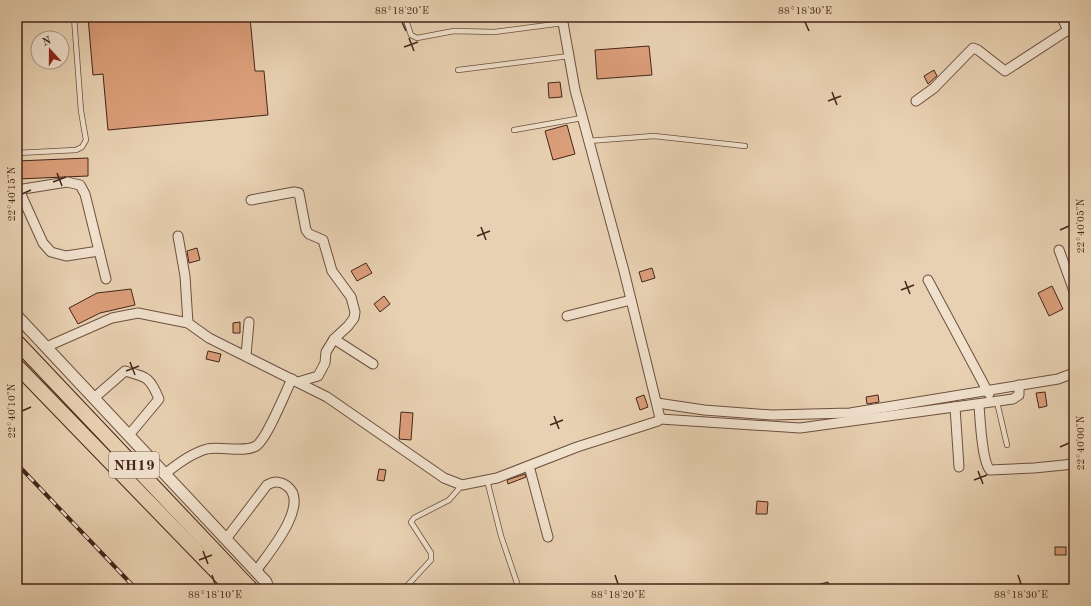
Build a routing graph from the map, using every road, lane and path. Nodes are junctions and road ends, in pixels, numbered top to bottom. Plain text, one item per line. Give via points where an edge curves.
1 (74, 17) edge
2 (405, 17) edge
3 (1062, 17) edge
4 (563, 20) edge
5 (1071, 30) edge
6 (569, 56) junction
7 (458, 70) dead end
8 (916, 101) dead end
9 (582, 118) junction
10 (514, 130) dead end
11 (588, 141) junction
12 (745, 146) dead end
13 (17, 153) edge
14 (18, 190) edge
15 (251, 200) dead end
16 (178, 236) dead end
17 (1058, 250) dead end
18 (98, 251) junction
19 (106, 279) dead end
20 (928, 280) dead end
21 (1074, 291) edge
22 (631, 300) junction
23 (17, 316) edge
24 (567, 316) dead end
25 (249, 322) dead end
26 (188, 323) junction
27 (334, 339) junction
28 (17, 342) edge
29 (46, 347) junction
30 (246, 356) junction
31 (373, 364) dead end
32 (17, 366) edge
33 (1074, 373) edge
34 (295, 381) junction
35 (1019, 384) junction
36 (987, 390) junction
37 (94, 398) junction
38 (995, 402) junction
39 (979, 405) junction
40 (955, 407) junction
41 (659, 412) junction
42 (129, 435) junction
43 (1006, 445) dead end
44 (1074, 464) edge
45 (529, 466) junction
46 (959, 466) dead end
47 (165, 474) junction
48 (487, 480) junction
49 (462, 485) junction
50 (548, 537) dead end
51 (226, 539) junction
52 (256, 571) junction
53 (233, 589) edge
54 (251, 589) edge
55 (268, 589) edge
56 (404, 589) edge
57 (519, 589) edge

1 - 13 lane via 81,111 86,140 82,147 76,150
2 - 4 lane via 411,35 417,38 454,31 494,32
3 - 5 street
4 - 6 street
5 - 8 street via 1005,72 973,48 934,88
6 - 7 lane
6 - 9 street
9 - 10 lane
9 - 11 street
11 - 12 lane via 654,136
11 - 22 street
14 - 18 street via 43,243 51,252 66,256
14 - 18 street via 67,182 80,185 85,194
15 - 27 street via 299,193 306,230 323,240 332,271 354,302 354,318
16 - 26 street via 185,276
17 - 21 street
18 - 19 street
20 - 36 street
22 - 24 street
22 - 41 street
23 - 29 street
25 - 30 street
26 - 29 street via 138,313 112,318
26 - 30 street via 209,338
27 - 31 street
27 - 34 street via 326,352 325,364 318,376
28 - 54 highway, NH19
29 - 37 street
30 - 34 street
32 - 53 highway, NH19
33 - 35 street via 1058,379
34 - 47 street via 256,447 208,449 184,460
34 - 49 street via 327,397 444,478
35 - 36 street
35 - 38 street via 1018,397
36 - 38 street
36 - 41 street via 850,413 772,415 704,410
37 - 42 street
37 - 42 street via 125,371 144,376 152,382 158,399
38 - 39 street
38 - 43 lane
39 - 40 street
39 - 44 street via 987,466 990,470
40 - 41 street via 800,428 725,422
40 - 46 street
41 - 45 street
42 - 47 street
45 - 48 street
45 - 50 street
47 - 51 street
48 - 49 street
48 - 57 lane via 501,536
49 - 56 lane via 449,500 411,522 431,554 431,560
51 - 52 street
51 - 52 street via 267,485 274,482 283,483 292,490 295,505 288,522
52 - 55 street via 266,582

